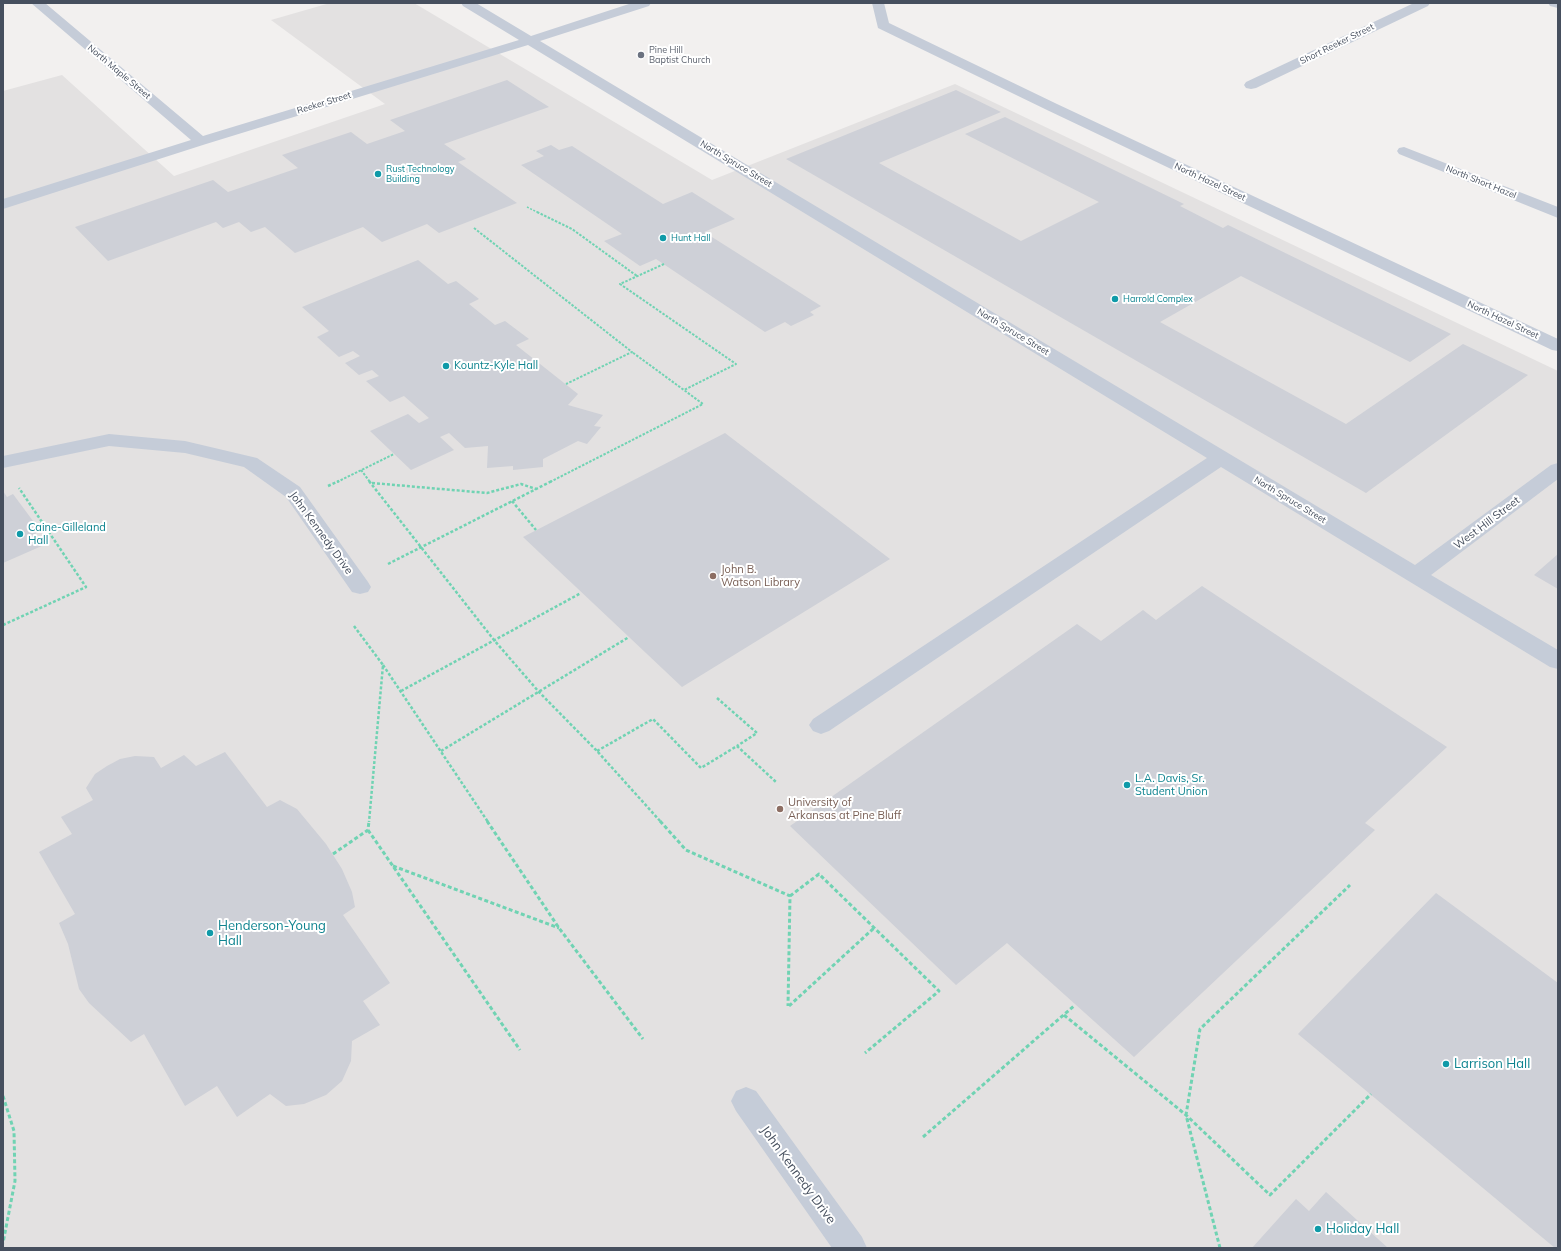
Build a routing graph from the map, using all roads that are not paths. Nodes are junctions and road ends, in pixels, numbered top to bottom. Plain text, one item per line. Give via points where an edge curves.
1 (37, 3) edge
2 (467, 3) edge
3 (645, 3) edge
4 (878, 3) edge
5 (1424, 3) edge
6 (1554, 3) edge
7 (1558, 4) edge
8 (531, 40) junction
9 (1251, 85) dead end
10 (200, 141) junction
11 (1404, 151) dead end
12 (3, 204) edge
13 (1558, 213) edge
14 (1558, 346) edge
15 (1221, 458) junction
16 (3, 462) edge
17 (1558, 469) edge
18 (1415, 576) junction
19 (360, 587) dead end
20 (1558, 661) edge
21 (821, 725) dead end
22 (746, 1101) dead end
23 (851, 1248) edge

1 - 10 street, North Maple Street
2 - 8 street, North Spruce Street
3 - 8 street, Reeker Street
4 - 14 street, North Hazel Street via 883,25
5 - 9 street, Short Reeker Street
6 - 7 street
8 - 10 street, Reeker Street
8 - 15 street, North Spruce Street
10 - 12 street, Reeker Street
11 - 13 street, North Short Hazel
15 - 18 street, North Spruce Street
15 - 21 street
16 - 19 street, John Kennedy Drive via 109,440 185,447 250,462 293,492
17 - 18 street, West Hill Street
18 - 20 street, North Spruce Street
22 - 23 street, John Kennedy Drive

